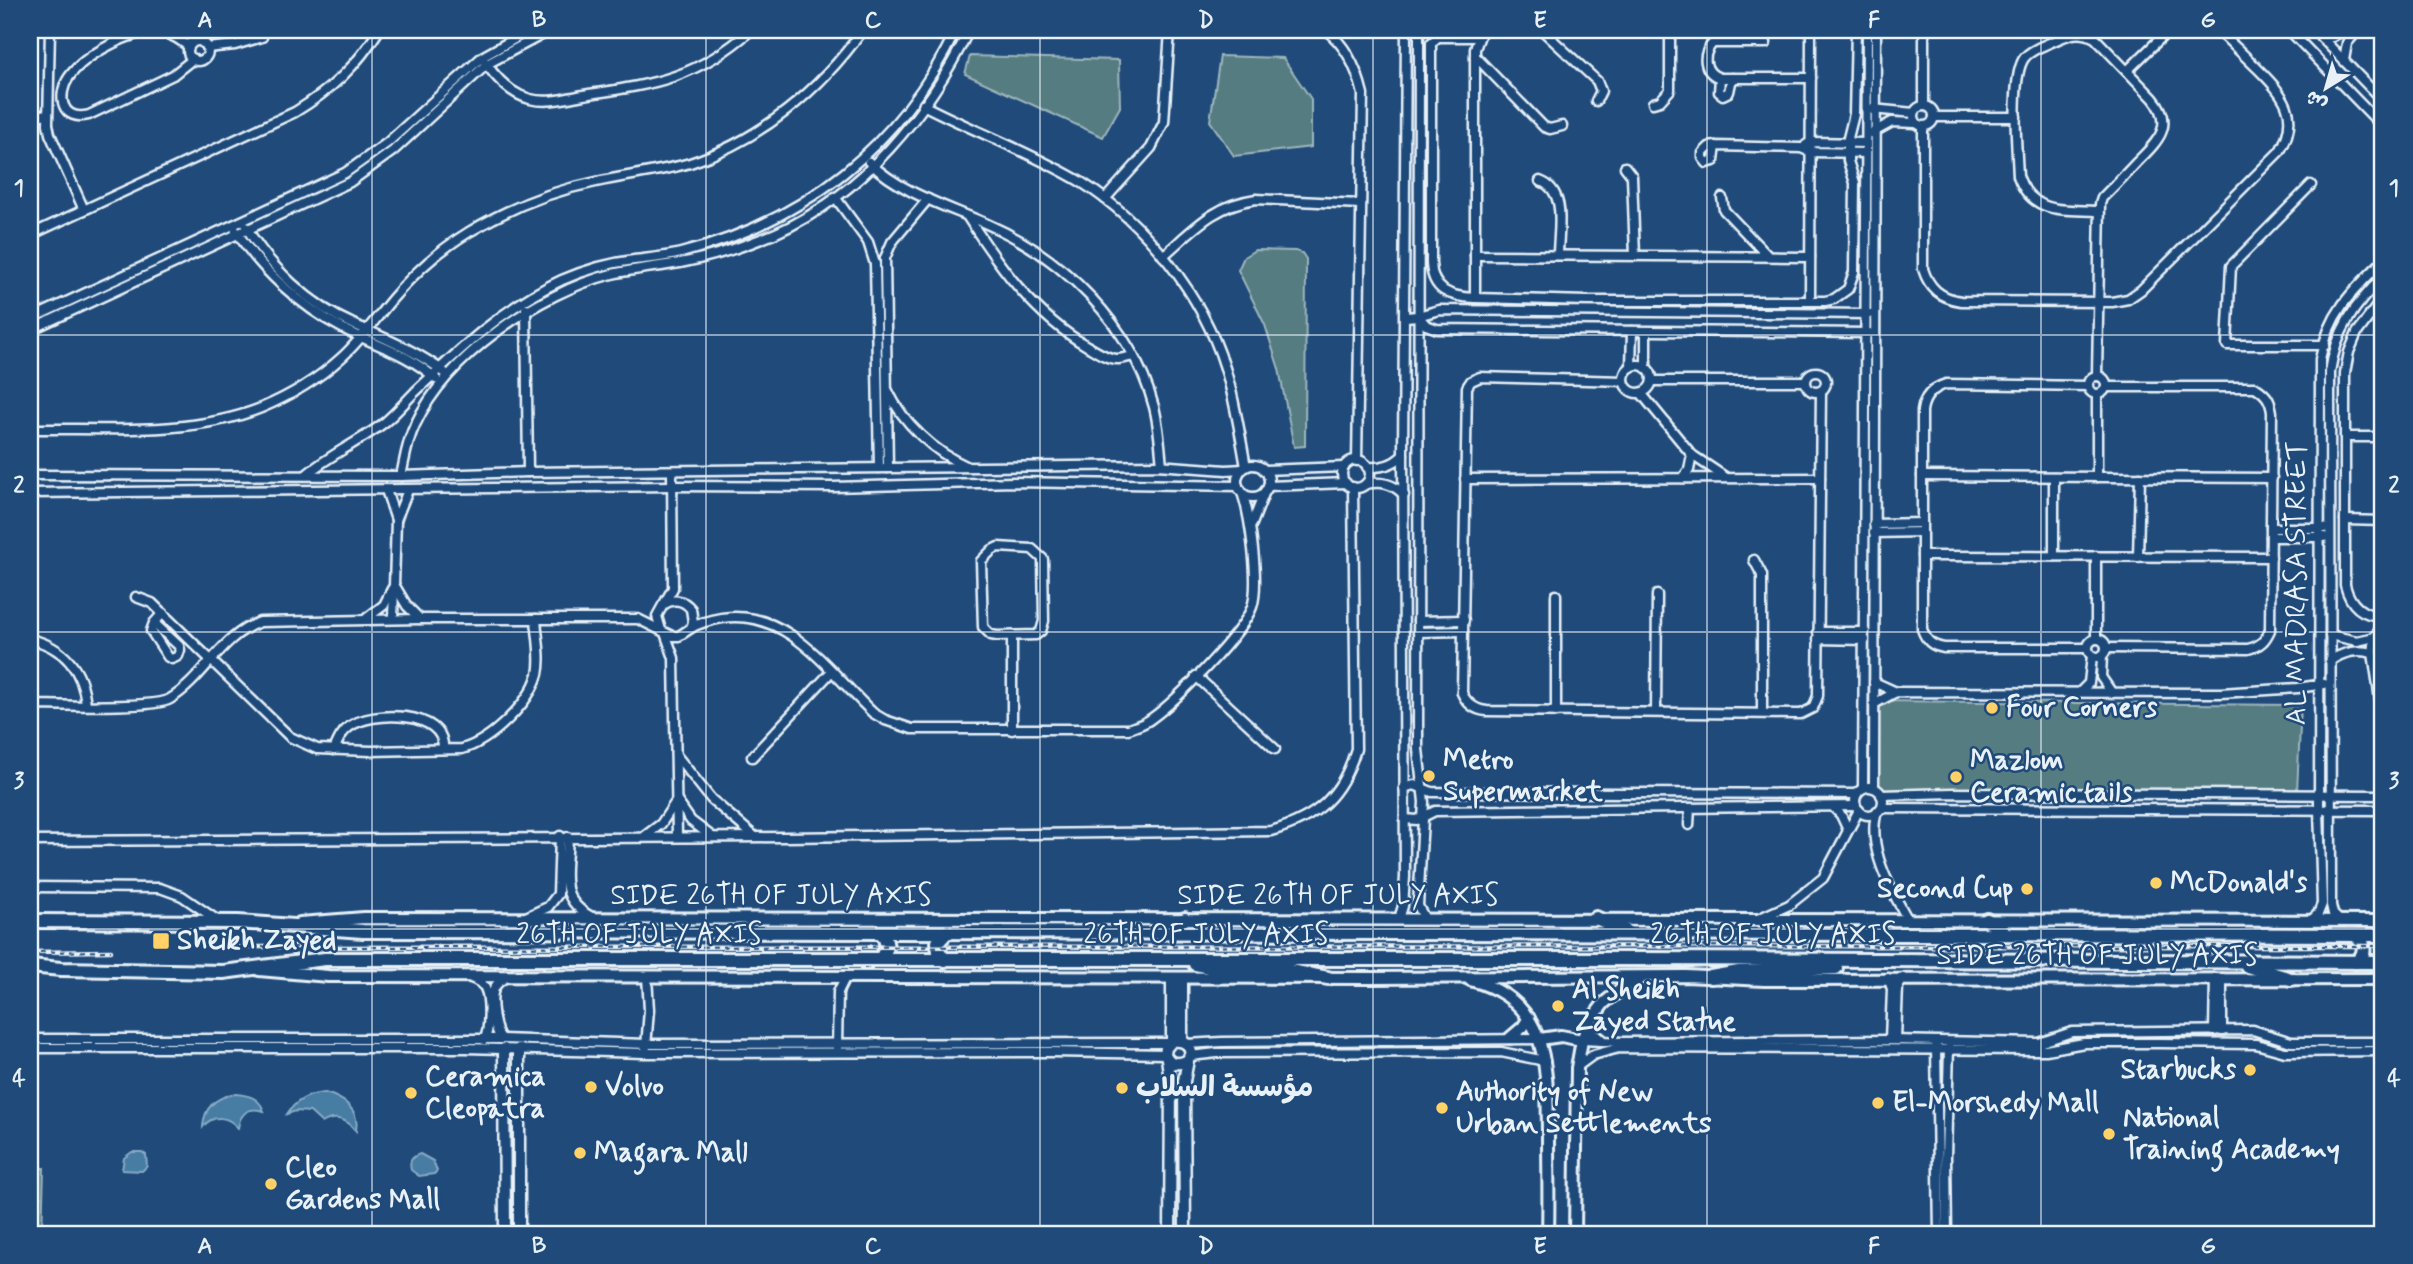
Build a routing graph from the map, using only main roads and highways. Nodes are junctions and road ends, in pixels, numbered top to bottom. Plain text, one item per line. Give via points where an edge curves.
1 (1185, 919) junction
2 (1596, 919) junction
3 (1987, 920) junction
4 (30, 921) edge
5 (2383, 921) edge
6 (293, 925) junction
7 (879, 932) junction
8 (948, 932) junction
9 (1158, 933) junction
10 (1633, 934) junction
11 (2008, 934) junction
12 (2354, 935) junction
13 (2383, 935) edge
14 (881, 959) junction
15 (1182, 959) junction
16 (946, 960) junction
17 (1883, 960) junction
18 (2230, 962) junction
19 (2356, 962) junction
20 (2383, 962) edge
21 (30, 966) edge
22 (61, 969) junction
23 (257, 969) junction
24 (30, 973) edge
25 (1646, 976) junction
26 (1455, 977) junction
27 (1712, 977) junction
28 (1328, 978) junction
29 (2291, 979) junction
30 (2383, 979) edge
31 (1529, 1018) junction
32 (1589, 1023) junction
33 (1510, 1038) road end
34 (1540, 1039) junction
35 (1582, 1040) junction
36 (1601, 1041) road end
37 (1548, 1234) edge
38 (1575, 1234) edge

1 - 2 main road, SIDE 26TH OF JULY AXIS
1 - 6 main road, SIDE 26TH OF JULY AXIS via 346,918
1 - 9 highway
2 - 3 main road, SIDE 26TH OF JULY AXIS
2 - 10 highway
3 - 5 main road, SIDE 26TH OF JULY AXIS
3 - 11 highway
4 - 6 highway, 26TH OF JULY AXIS
6 - 7 highway, 26TH OF JULY AXIS via 363,931
7 - 8 highway, 26TH OF JULY AXIS
7 - 14 highway via 887,943
8 - 9 highway, 26TH OF JULY AXIS
8 - 16 highway via 938,942
9 - 10 highway, 26TH OF JULY AXIS
10 - 11 highway, 26TH OF JULY AXIS
11 - 12 highway, 26TH OF JULY AXIS
12 - 13 highway, 26TH OF JULY AXIS
12 - 19 highway via 2364,948
14 - 16 highway, 26TH OF JULY AXIS
14 - 23 highway, 26TH OF JULY AXIS via 325,959
15 - 16 highway, 26TH OF JULY AXIS
15 - 17 highway, 26TH OF JULY AXIS
15 - 28 highway via 1212,968 1280,970
17 - 18 highway, 26TH OF JULY AXIS
17 - 27 highway via 1860,966
18 - 19 highway, 26TH OF JULY AXIS
18 - 29 highway
19 - 20 highway, 26TH OF JULY AXIS
21 - 22 highway, 26TH OF JULY AXIS
22 - 23 highway, 26TH OF JULY AXIS
22 - 24 main road
23 - 28 main road, SIDE 26TH OF JULY AXIS via 314,975
25 - 26 main road, SIDE 26TH OF JULY AXIS
25 - 27 main road, SIDE 26TH OF JULY AXIS
25 - 32 main road via 1613,995
26 - 28 main road, SIDE 26TH OF JULY AXIS
26 - 31 main road via 1504,993
27 - 29 main road, SIDE 26TH OF JULY AXIS
29 - 30 main road, SIDE 26TH OF JULY AXIS
31 - 33 main road
31 - 34 main road
32 - 35 main road
32 - 36 main road
34 - 35 main road
34 - 37 main road via 1548,1099
35 - 38 main road via 1577,1068

